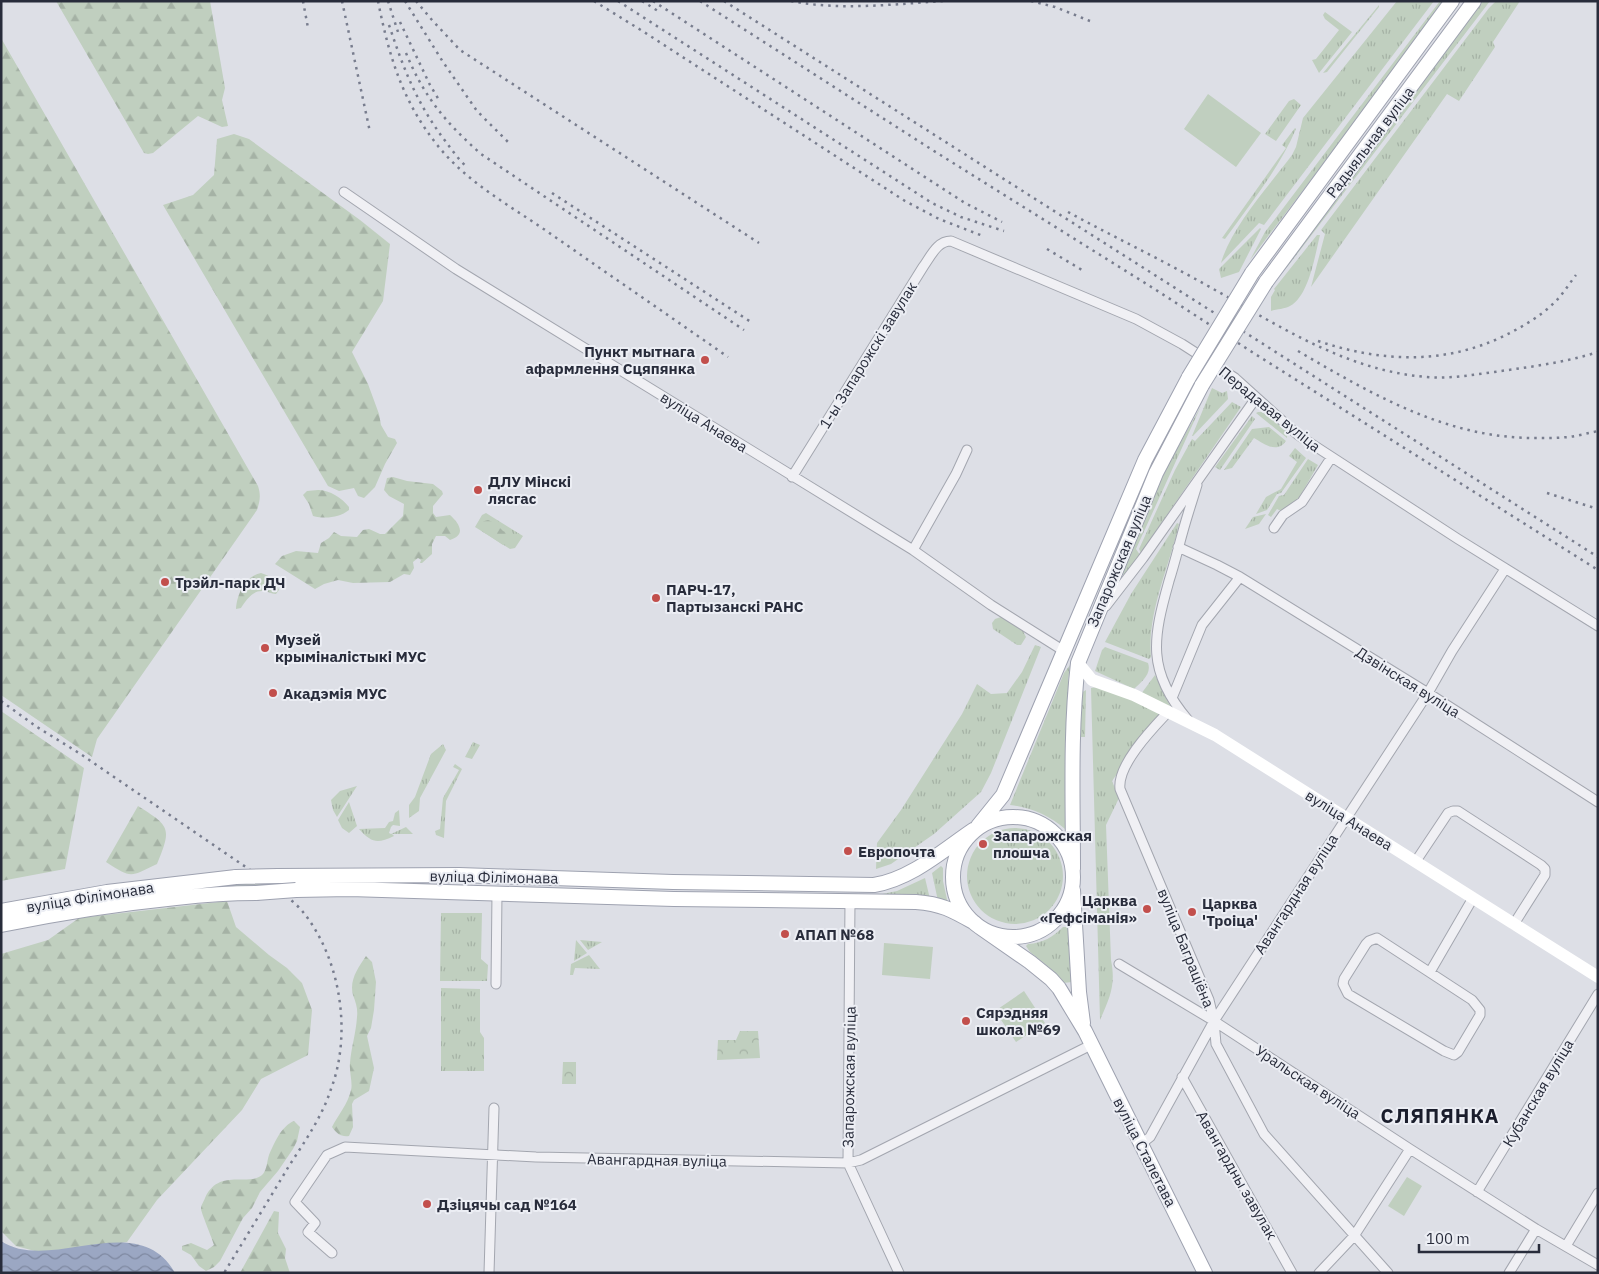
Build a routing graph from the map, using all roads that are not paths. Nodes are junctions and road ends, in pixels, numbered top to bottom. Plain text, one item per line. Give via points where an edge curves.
1 (1452, 1) edge
2 (1474, 1) edge
3 (344, 192) dead end
4 (951, 241) joint
5 (1252, 273) joint
6 (1266, 282) joint
7 (1256, 398) junction
8 (967, 450) dead end
9 (1331, 458) junction
10 (792, 477) junction
11 (1198, 480) junction
12 (1274, 528) dead end
13 (1178, 547) junction
14 (913, 550) junction
15 (1505, 569) junction
16 (1240, 577) junction
17 (1094, 622) junction
18 (1598, 626) edge
19 (1064, 651) junction
20 (1078, 663) junction
21 (1092, 680) junction
22 (1428, 693) junction
23 (1074, 694) junction
24 (1172, 698) junction
25 (1168, 712) junction
26 (1190, 722) junction
27 (1598, 802) edge
28 (1345, 818) junction
29 (976, 828) junction
30 (1416, 861) junction
31 (459, 875) junction
32 (1073, 876) junction
33 (459, 891) junction
34 (497, 893) junction
35 (1473, 898) junction
36 (850, 900) junction
37 (1, 911) edge
38 (1514, 924) junction
39 (1, 925) edge
40 (978, 926) junction
41 (1119, 964) dead end
42 (1430, 972) junction
43 (1598, 977) edge
44 (496, 984) dead end
45 (1598, 994) edge
46 (1214, 1020) junction
47 (1085, 1031) junction
48 (1091, 1045) junction
49 (1182, 1078) junction
50 (494, 1108) dead end
51 (1142, 1144) junction
52 (1410, 1149) junction
53 (493, 1156) junction
54 (848, 1163) junction
55 (1478, 1192) junction
56 (1598, 1193) edge
57 (1536, 1229) junction
58 (1354, 1236) junction
59 (1566, 1246) junction
60 (332, 1253) dead end
61 (1598, 1265) edge
62 (489, 1273) edge
63 (899, 1273) edge
64 (1204, 1273) edge
65 (1292, 1273) edge
66 (1319, 1273) edge
67 (1388, 1273) edge
68 (1509, 1273) edge

1 - 5 main road, Радыяльная вуліца
2 - 6 main road, Радыяльная вуліца
3 - 10 street, вуліца Анаева via 456,269
4 - 7 street, Перадавая вуліца via 1154,328 1236,378
4 - 10 street, 1-ы Запарожскі завулак via 939,245 923,267
5 - 19 main road, Запарожская вуліца, bridge via 1189,377 1145,460
6 - 17 main road, Запарожская вуліца, bridge via 1202,385 1156,473
7 - 9 street, Перадавая вуліца via 1298,435
7 - 11 street
8 - 14 street
9 - 12 street via 1302,502 1283,515
9 - 15 street, Перадавая вуліца
10 - 14 street, вуліца Анаева
11 - 13 street
11 - 17 street
13 - 16 street, Дзвінская вуліца
13 - 24 street via 1156,637 1159,667
14 - 19 street, вуліца Анаева
15 - 18 street, Перадавая вуліца
15 - 22 street, Авангардная вуліца
16 - 22 street, Дзвінская вуліца
16 - 24 street via 1202,625
17 - 20 main road, Запарожская вуліца
19 - 29 main road, Запарожская вуліца via 1004,795
20 - 21 street
20 - 23 main road, Запарожская вуліца
21 - 23 street
21 - 25 street, вуліца Анаева
22 - 27 street, Дзвінская вуліца
22 - 28 street, Авангардная вуліца
23 - 32 main road, Запарожская вуліца
24 - 26 street
25 - 26 street, вуліца Анаева
25 - 46 street, вуліца Баграціёна via 1136,749 1123,769 1119,783 1122,797 1209,1000
26 - 28 street, вуліца Анаева
28 - 30 street, вуліца Анаева
28 - 46 street, Авангардная вуліца
29 - 31 main road, вуліца Філімонава via 911,872 874,885
29 - 32 main road via 1001,818 1026,818 1038,822 1058,836 1065,846
29 - 40 main road via 958,852 953,877 959,903
30 - 35 street, вуліца Анаева
30 - 38 street via 1448,813 1453,811 1541,865 1545,875
31 - 33 main road
31 - 37 main road, вуліца Філімонава, bridge via 236,877 107,892
32 - 40 main road via 1062,911 1039,930 1010,937
32 - 47 main road via 1078,992
33 - 34 main road, вуліца Філімонава
33 - 39 main road, вуліца Філімонава, bridge via 350,889 231,893 143,901
34 - 36 main road, вуліца Філімонава
34 - 44 street
35 - 38 street, вуліца Анаева
35 - 42 street
36 - 40 main road, вуліца Філімонава via 936,904
36 - 54 street, Запарожская вуліца
38 - 43 street, вуліца Анаева
40 - 47 main road via 1051,979
41 - 46 street, Уральская вуліца
42 - 42 street via 1378,938 1366,944 1343,984 1348,994 1454,1055 1478,1021 1480,1010 1472,1000
45 - 55 street, Кубанская вуліца
46 - 49 street, Авангардная вуліца
46 - 52 street, Уральская вуліца
46 - 58 street, вуліца Баграціёна via 1216,1044 1264,1134
47 - 48 main road, вуліца Сталетава
48 - 51 main road, вуліца Сталетава
48 - 54 street, Авангардная вуліца via 861,1160
49 - 51 street, Авангардная вуліца via 1150,1137
49 - 65 street, Авангардны завулак
50 - 53 street
51 - 64 main road, вуліца Сталетава
52 - 55 street, Уральская вуліца
52 - 58 street
53 - 54 street, Авангардная вуліца
53 - 60 street, Авангардная вуліца via 345,1147 327,1155 295,1202 315,1223 308,1232
53 - 62 street
54 - 63 street, Запарожская вуліца
55 - 57 street, Уральская вуліца
56 - 59 street
57 - 59 street, Уральская вуліца
57 - 68 street
58 - 66 street
58 - 67 street, вуліца Баграціёна
59 - 61 street, Уральская вуліца

